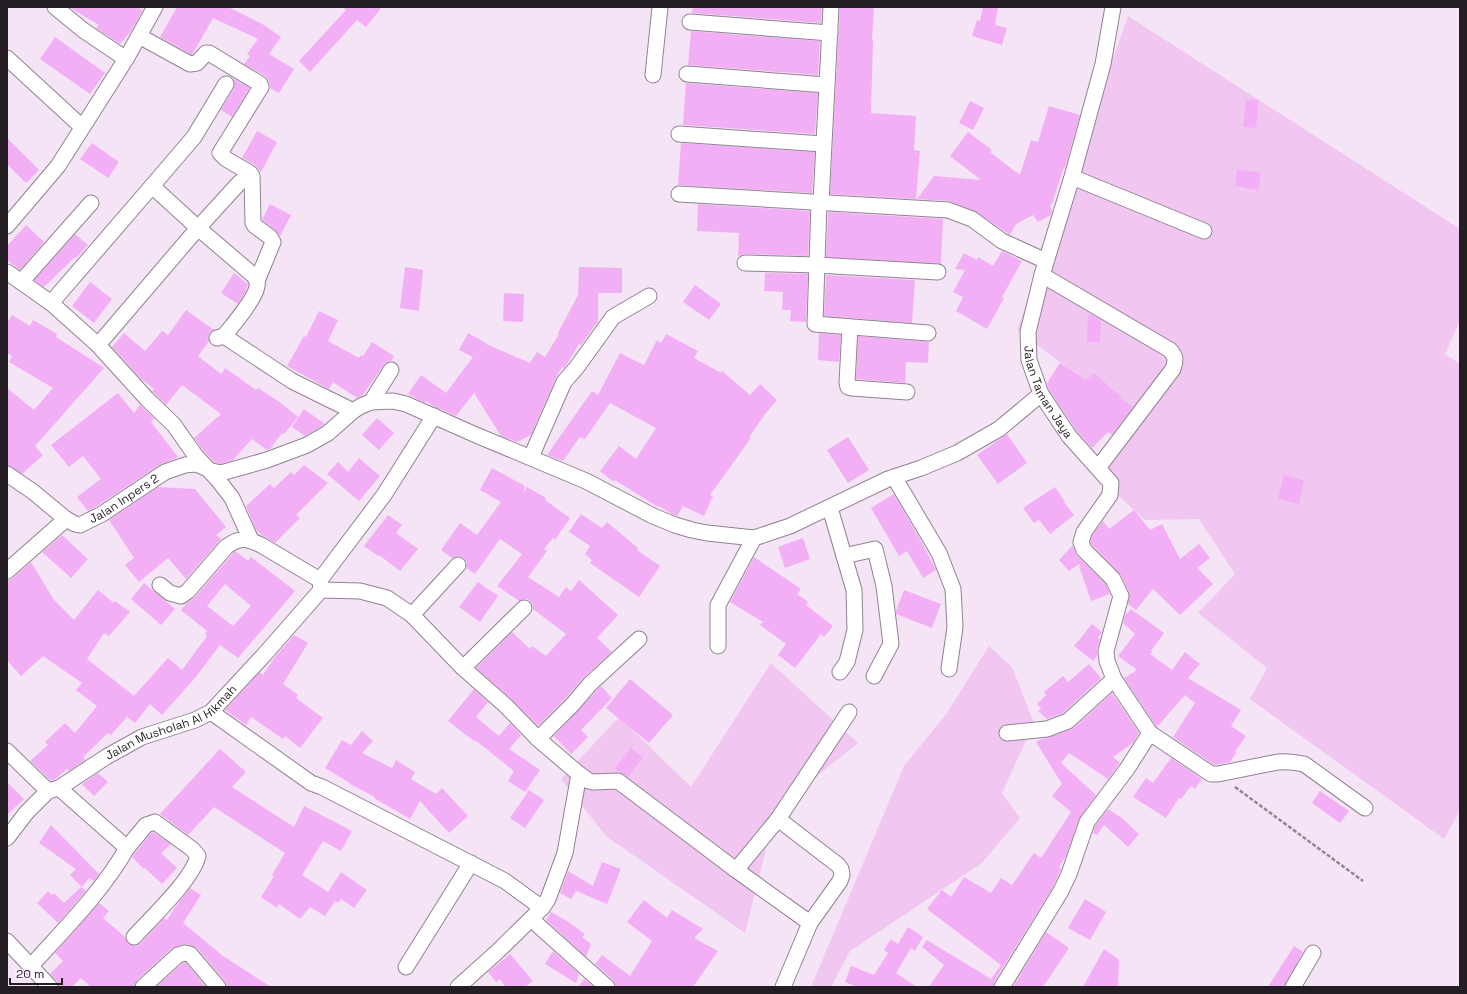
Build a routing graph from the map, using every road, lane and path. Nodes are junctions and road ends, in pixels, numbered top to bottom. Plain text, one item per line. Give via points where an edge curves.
1 (55, 7) edge
2 (155, 7) edge
3 (660, 7) edge
4 (831, 7) edge
5 (1113, 7) edge
6 (690, 22) dead end
7 (830, 33) junction
8 (139, 36) junction
9 (7, 58) edge
10 (126, 59) junction
11 (687, 74) dead end
12 (653, 75) dead end
13 (226, 84) dead end
14 (826, 84) junction
15 (82, 127) junction
16 (679, 134) dead end
17 (823, 144) junction
18 (1072, 177) junction
19 (240, 182) dead end
20 (152, 186) junction
21 (679, 194) dead end
22 (820, 202) junction
23 (90, 203) dead end
24 (7, 226) edge
25 (198, 228) junction
26 (1204, 231) dead end
27 (745, 263) dead end
28 (817, 265) junction
29 (1044, 268) junction
30 (7, 272) edge
31 (938, 272) dead end
32 (257, 280) junction
33 (21, 282) junction
34 (649, 296) dead end
35 (51, 304) junction
36 (850, 327) junction
37 (928, 333) dead end
38 (98, 345) junction
39 (391, 370) dead end
40 (907, 392) dead end
41 (1041, 394) junction
42 (371, 402) junction
43 (353, 411) junction
44 (434, 416) junction
45 (531, 457) junction
46 (207, 468) junction
47 (1098, 468) junction
48 (7, 474) edge
49 (894, 477) junction
50 (830, 508) junction
51 (66, 518) junction
52 (754, 538) junction
53 (251, 540) junction
54 (844, 556) junction
55 (458, 565) dead end
56 (7, 571) edge
57 (160, 585) dead end
58 (321, 585) junction
59 (524, 608) dead end
60 (412, 615) junction
61 (639, 639) dead end
62 (718, 646) dead end
63 (462, 668) junction
64 (950, 669) dead end
65 (840, 672) dead end
66 (874, 676) dead end
67 (1114, 679) junction
68 (211, 712) junction
69 (849, 712) dead end
70 (1007, 733) dead end
71 (1150, 733) junction
72 (538, 739) junction
73 (7, 751) edge
74 (579, 774) junction
75 (1218, 774) junction
76 (54, 790) junction
77 (1365, 808) dead end
78 (778, 819) junction
79 (7, 838) edge
80 (127, 848) junction
81 (471, 863) junction
82 (736, 870) junction
83 (1364, 881) dead end
84 (542, 908) junction
85 (531, 919) junction
86 (810, 923) junction
87 (134, 937) dead end
88 (7, 940) edge
89 (1313, 953) dead end
90 (30, 966) junction
91 (406, 967) dead end
92 (50, 987) edge
93 (143, 987) edge
94 (218, 987) edge
95 (458, 987) edge
96 (607, 987) edge
97 (783, 987) edge
98 (1002, 987) edge
99 (1293, 987) edge

1 - 10 street via 83,30
2 - 8 street
3 - 12 street
4 - 7 street
5 - 18 street, Jalan Taman Jaya via 1103,64
6 - 7 street
7 - 14 street
8 - 10 street
8 - 32 street via 190,64 197,63 209,53 260,84 261,89 220,153 252,176 253,223 273,242
9 - 15 street
10 - 15 street
11 - 14 street
13 - 20 street via 194,137
14 - 17 street
15 - 24 street via 58,166
16 - 17 street
17 - 22 street
18 - 26 street
18 - 29 street, Jalan Taman Jaya
19 - 25 street
20 - 25 street
20 - 35 street
21 - 22 street
22 - 28 street
22 - 29 street via 948,210 972,219
23 - 33 street
25 - 32 street
25 - 38 street
27 - 28 street
28 - 31 street
28 - 36 street via 815,324
29 - 41 street, Jalan Taman Jaya via 1028,332 1029,360
29 - 47 street via 1170,350 1176,360 1173,369
30 - 33 street
32 - 43 street via 253,296 221,337 292,381
33 - 35 street
34 - 45 street via 613,317 564,382
35 - 38 street
36 - 37 street
36 - 40 street via 848,387
38 - 46 street via 147,399 174,424
39 - 42 street
41 - 47 street, Jalan Taman Jaya via 1069,436
41 - 49 street via 999,430 957,453
42 - 43 street, Jalan Inpers 2
42 - 44 street via 393,401
43 - 46 street, Jalan Inpers 2 via 328,433 307,445 267,460 221,472
44 - 45 street
44 - 58 street, Jalan Musholah Al Hikmah via 384,495
45 - 52 street via 675,525 702,532
46 - 51 street, Jalan Inpers 2 via 196,464 185,465 165,472 85,524 75,524
46 - 53 street via 232,498
47 - 67 street, Jalan Taman Jaya via 1111,483 1110,494 1084,532 1081,542 1084,550 1113,579 1121,596 1106,651
48 - 51 street, Jalan Inpers 2
49 - 50 street
49 - 64 street via 939,553 953,590 955,627
50 - 52 street via 790,526
50 - 54 street
51 - 56 street
52 - 62 street via 718,605
53 - 57 street via 243,539 226,547 181,596 170,593
53 - 58 street
54 - 65 street via 854,590 855,630 847,662
54 - 66 street via 875,548 884,586 891,644
55 - 60 street
58 - 60 street via 387,598
58 - 68 street, Jalan Musholah Al Hikmah via 264,655
59 - 63 street
60 - 63 street
61 - 72 street via 590,684
63 - 72 street via 506,706
67 - 70 street via 1068,721 1047,729
67 - 71 street, Jalan Taman Jaya
68 - 76 street, Jalan Musholah Al Hikmah via 195,720 142,737
68 - 81 street via 311,783
69 - 78 street
71 - 75 street via 1211,774
71 - 98 street via 1087,822 1062,890
72 - 74 street
73 - 76 street
74 - 82 street via 593,782 618,781
74 - 84 street via 565,853 548,899
75 - 77 street via 1278,762 1304,764
75 - 83 path
76 - 79 street, Jalan Musholah Al Hikmah via 27,812
76 - 80 street
78 - 82 street
78 - 86 street via 838,864 841,869 840,881
80 - 87 street via 146,825 155,822 198,856 189,875
80 - 90 street via 84,907
81 - 84 street via 505,880
81 - 91 street
82 - 86 street
84 - 85 street
85 - 95 street
85 - 96 street
86 - 97 street
88 - 90 street
89 - 99 street
90 - 92 street
93 - 94 street via 178,955 185,953 190,954

